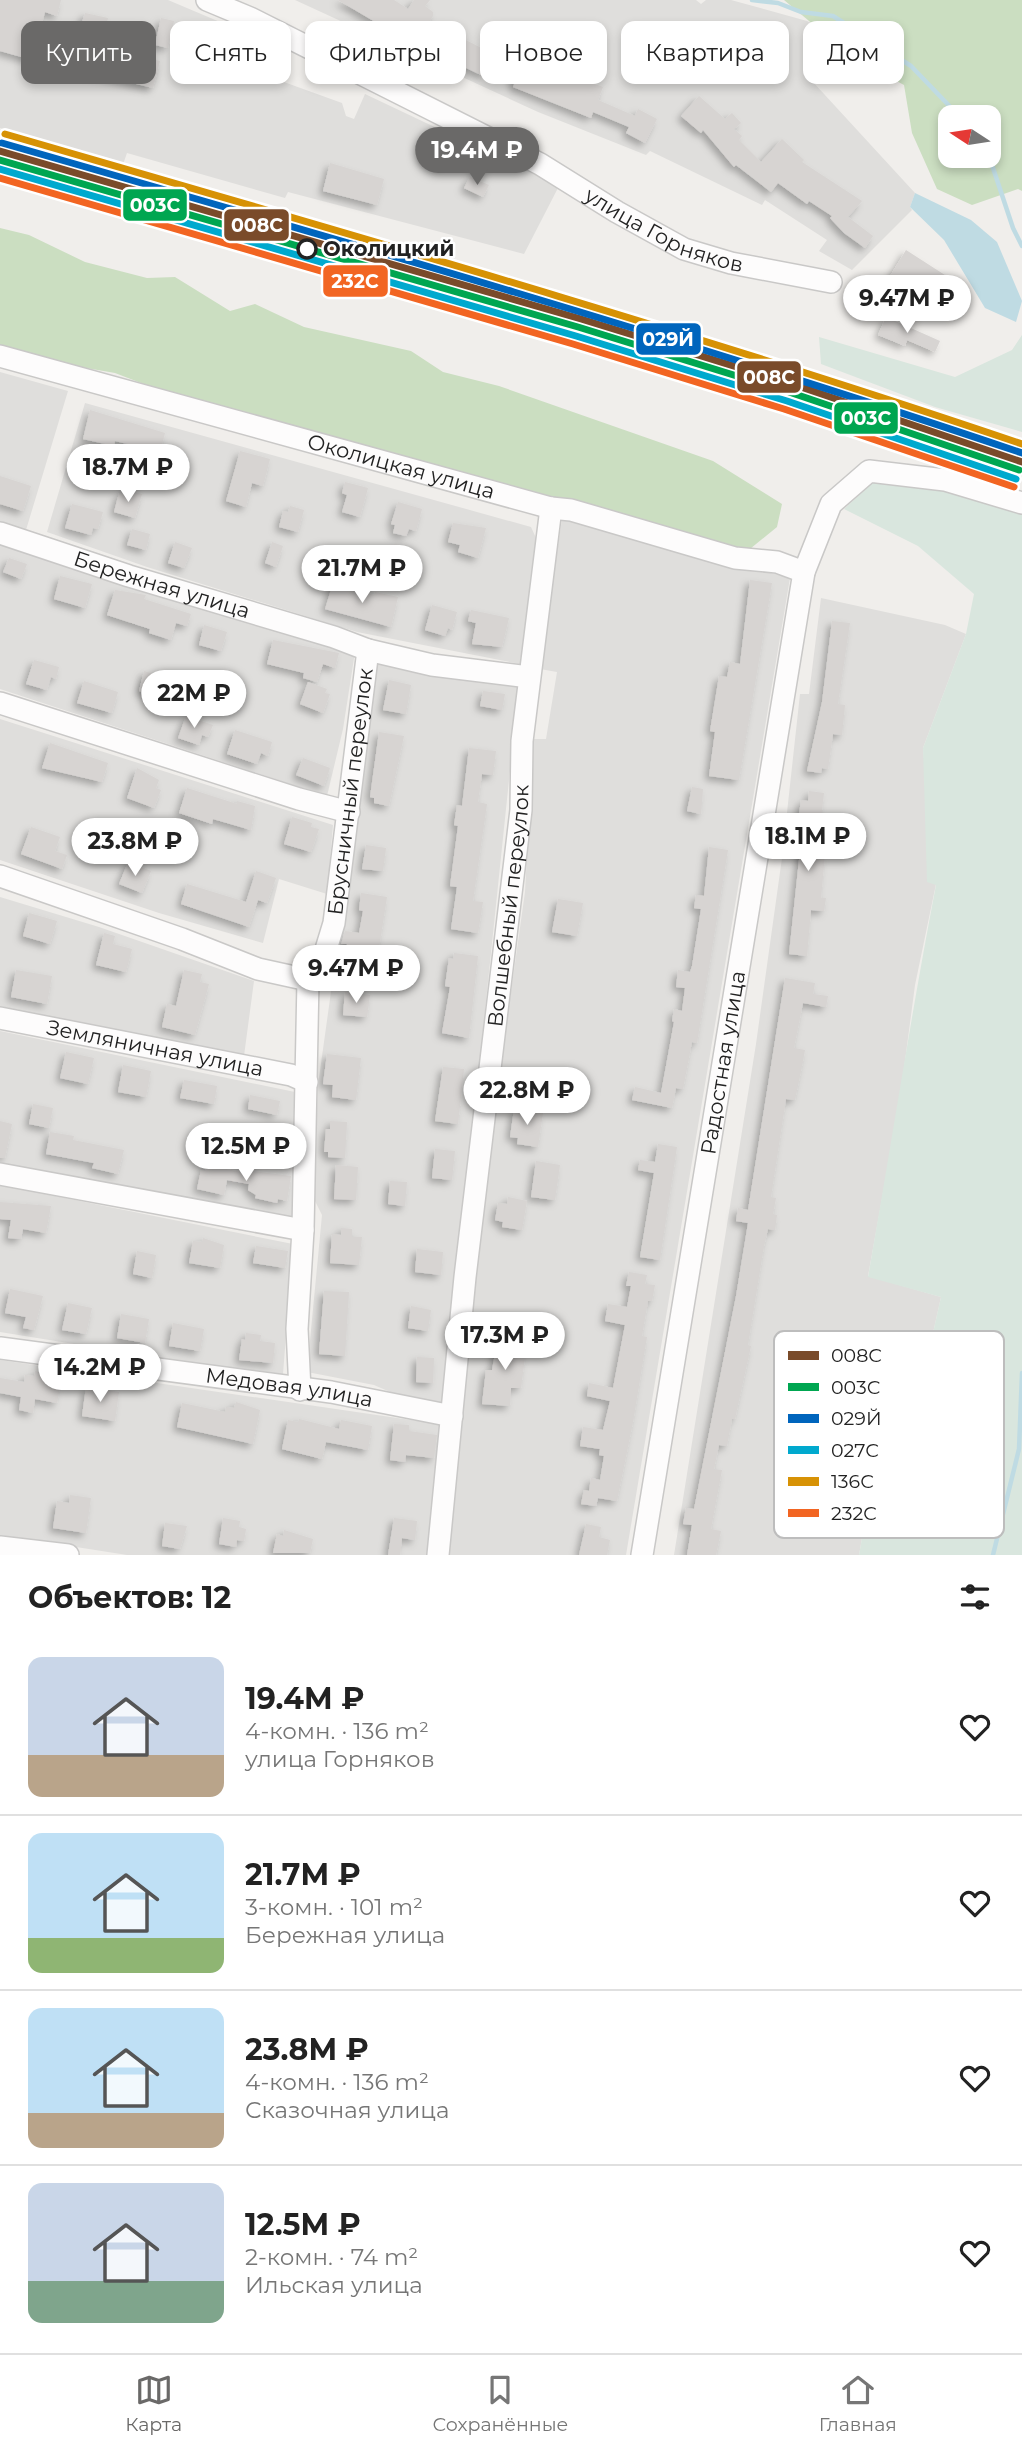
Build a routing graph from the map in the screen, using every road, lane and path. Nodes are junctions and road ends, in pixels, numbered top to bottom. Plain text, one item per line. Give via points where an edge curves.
1 (207, 0) edge
2 (831, 282) dead end
3 (0, 356) edge
4 (1022, 503) edge
5 (551, 508) junction
6 (0, 533) edge
7 (804, 572) junction
8 (368, 650) junction
9 (529, 677) junction
10 (0, 703) edge
11 (349, 811) junction
12 (0, 876) edge
13 (308, 980) junction
14 (0, 1017) edge
15 (307, 1082) junction
16 (0, 1174) edge
17 (303, 1230) junction
18 (0, 1348) edge
19 (300, 1390) junction
20 (452, 1416) junction
21 (0, 1546) edge
22 (68, 1555) edge
23 (438, 1555) edge
24 (642, 1555) edge

1 - 2 street, улица Горняков via 540,164 684,249
3 - 5 street, Околицкая улица
4 - 7 street, Радостная улица via 944,480 869,471 831,504
5 - 7 street, Околицкая улица
5 - 9 street, Волшебный переулок
6 - 8 street, Бережная улица
7 - 24 street, Радостная улица
8 - 9 street, Бережная улица via 432,665
8 - 11 street, Брусничный переулок
9 - 20 street, Волшебный переулок via 521,810
10 - 11 street
11 - 13 street, Брусничный переулок via 334,923 324,956
12 - 13 street via 258,969
13 - 15 street
14 - 15 street, Земляничная улица via 291,1075
15 - 17 street
16 - 17 street
17 - 19 street via 297,1329
18 - 19 street, Медовая улица
19 - 20 street, Медовая улица
20 - 23 street, Волшебный переулок
21 - 22 street

